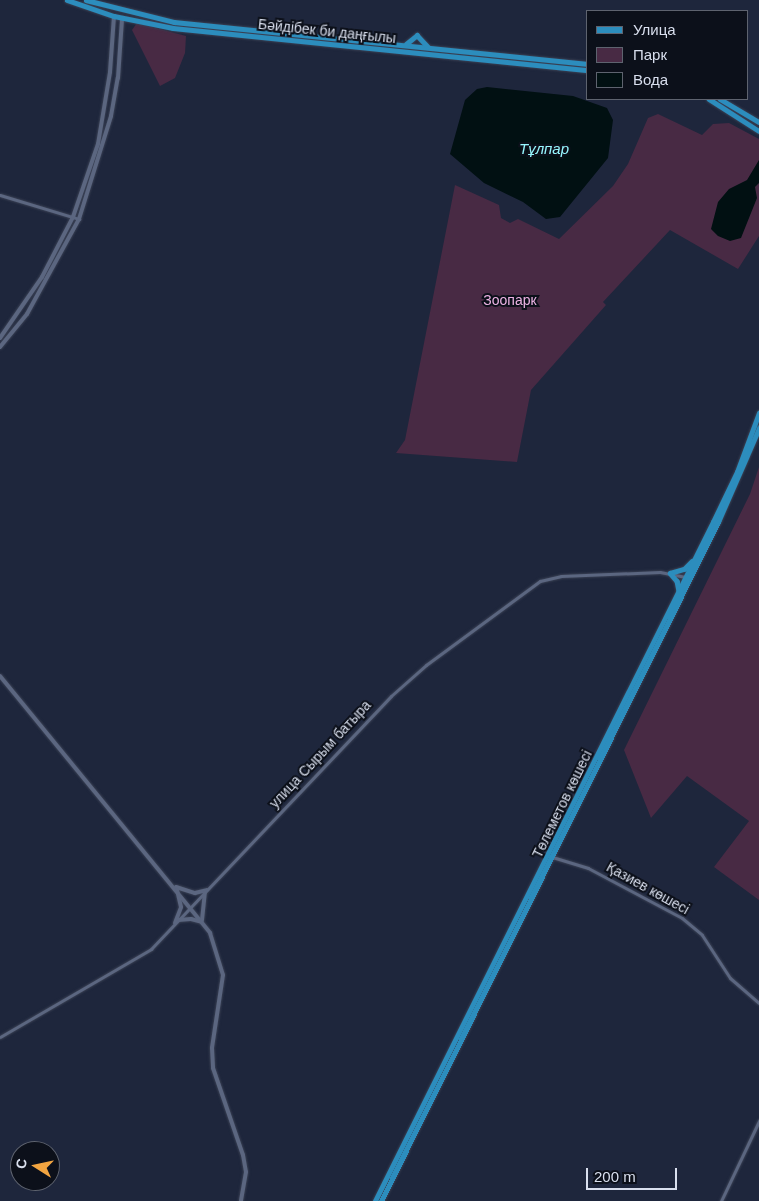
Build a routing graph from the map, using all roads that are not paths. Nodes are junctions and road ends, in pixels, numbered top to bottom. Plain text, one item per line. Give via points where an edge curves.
1 (67, 0) edge
2 (86, 0) edge
3 (114, 16) junction
4 (122, 19) junction
5 (406, 45) junction
6 (428, 47) junction
7 (485, 56) junction
8 (586, 64) edge
9 (586, 70) edge
10 (711, 100) edge
11 (722, 100) edge
12 (759, 122) edge
13 (759, 131) edge
14 (0, 195) edge
15 (73, 217) junction
16 (79, 219) junction
17 (0, 338) edge
18 (0, 348) edge
19 (759, 413) edge
20 (759, 428) edge
21 (694, 560) junction
22 (670, 573) junction
23 (688, 577) junction
24 (679, 592) junction
25 (0, 676) edge
26 (578, 802) junction
27 (551, 856) junction
28 (175, 887) junction
29 (206, 891) junction
30 (191, 907) junction
31 (203, 921) junction
32 (177, 922) junction
33 (759, 1003) edge
34 (0, 1037) edge
35 (759, 1121) edge
36 (411, 1136) junction
37 (241, 1201) edge
38 (376, 1201) edge
39 (381, 1201) edge
40 (721, 1201) edge

1 - 3 main road, Бәйдібек би даңғылы
2 - 5 main road, Бәйдібек би даңғылы via 174,22
3 - 4 main road, Бәйдібек би даңғылы
3 - 15 main road via 110,72 98,144
4 - 7 main road, Бәйдібек би даңғылы via 173,28
4 - 16 main road via 118,78 111,116
5 - 6 main road, Бәйдібек би даңғылы
5 - 6 main road via 417,35
6 - 7 main road, Бәйдібек би даңғылы
7 - 8 main road, Бәйдібек би даңғылы
7 - 9 main road, Бәйдібек би даңғылы
10 - 13 main road
11 - 12 main road
14 - 15 street
15 - 16 street
15 - 17 main road via 42,278
16 - 18 main road via 27,314
19 - 21 main road, Төлеметов көшесі via 737,472
20 - 23 main road, Төлеметов көшесі
21 - 22 main road via 684,569
21 - 23 main road, Төлеметов көшесі
22 - 23 street, улица Сырым батыра
22 - 24 main road via 677,581
22 - 29 street, улица Сырым батыра via 560,576 540,581 426,665 391,696
23 - 24 main road, Төлеметов көшесі
23 - 26 main road, Төлеметов көшесі
24 - 26 main road, Төлеметов көшесі
25 - 28 main road
26 - 27 main road, Төлеметов көшесі
27 - 33 street, Қазиев көшесі via 588,868 682,918 702,935 730,978
27 - 36 main road, Төлеметов көшесі
28 - 29 main road via 190,892
28 - 30 main road
28 - 32 main road via 180,907
29 - 30 street, улица Сырым батыра
29 - 31 main road
30 - 31 main road
30 - 32 street, улица Сырым батыра
31 - 32 main road via 191,918
31 - 37 main road via 223,975 212,1048 213,1068 243,1155 246,1172
32 - 34 street, улица Сырым батыра via 151,950
35 - 40 street
36 - 38 main road, Төлеметов көшесі
36 - 39 main road, Төлеметов көшесі

